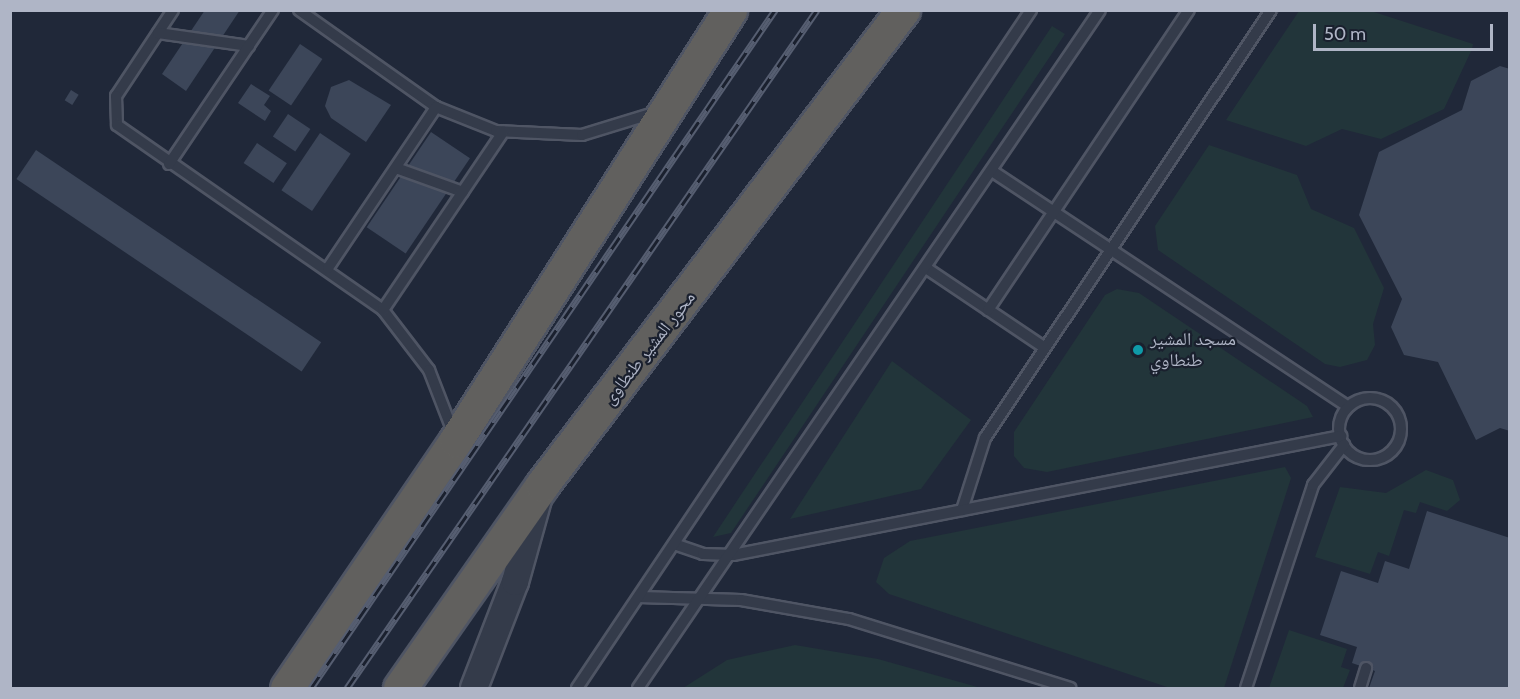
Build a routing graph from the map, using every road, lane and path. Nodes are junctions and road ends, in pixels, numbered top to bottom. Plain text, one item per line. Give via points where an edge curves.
1 (173, 10) edge
2 (273, 10) edge
3 (299, 10) edge
4 (730, 10) edge
5 (903, 10) edge
6 (1031, 10) edge
7 (1100, 10) edge
8 (1189, 10) edge
9 (1271, 10) edge
10 (158, 33) junction
11 (249, 46) junction
12 (436, 108) junction
13 (666, 109) junction
14 (503, 132) junction
15 (169, 164) junction
16 (396, 168) junction
17 (992, 171) junction
18 (463, 192) junction
19 (1054, 212) junction
20 (1110, 250) junction
21 (328, 268) junction
22 (926, 268) junction
23 (383, 310) junction
24 (988, 310) junction
25 (1045, 348) junction
26 (1348, 408) junction
27 (456, 440) junction
28 (1342, 440) junction
29 (542, 485) junction
30 (962, 510) junction
31 (674, 544) junction
32 (733, 555) junction
33 (639, 597) junction
34 (705, 598) junction
35 (1366, 668) dead end
36 (287, 688) edge
37 (400, 688) edge
38 (474, 688) edge
39 (577, 688) edge
40 (638, 688) edge
41 (1071, 688) edge
42 (1246, 688) edge
43 (1360, 688) edge

1 - 10 lane
2 - 11 lane
3 - 12 lane
4 - 13 highway
5 - 29 highway, محور المشير طنطاوى via 724,252
6 - 31 lane
7 - 17 lane
8 - 19 lane
9 - 20 lane
10 - 11 lane
10 - 15 lane via 116,96 114,116 123,133
11 - 15 lane
12 - 14 lane
12 - 16 lane
13 - 14 lane via 582,135
13 - 27 highway
14 - 18 lane
15 - 21 lane
16 - 18 lane
16 - 21 lane
17 - 19 lane
17 - 22 lane
18 - 23 lane
19 - 20 lane
19 - 24 lane
20 - 25 lane
20 - 26 lane
21 - 23 lane
22 - 24 lane
22 - 32 lane
23 - 27 lane via 429,370
24 - 25 lane
25 - 30 lane via 977,455
26 - 28 lane
26 - 28 lane via 1364,399 1382,400 1395,411 1401,428 1391,452 1375,459 1357,457
27 - 36 highway
28 - 30 lane
28 - 42 lane via 1312,485
29 - 37 highway, محور المشير طنطاوى
29 - 38 street via 515,582
30 - 32 lane
31 - 32 lane via 703,554
31 - 33 lane
32 - 34 lane
33 - 34 lane
33 - 39 lane
34 - 40 lane
34 - 41 lane via 849,619
35 - 43 lane

